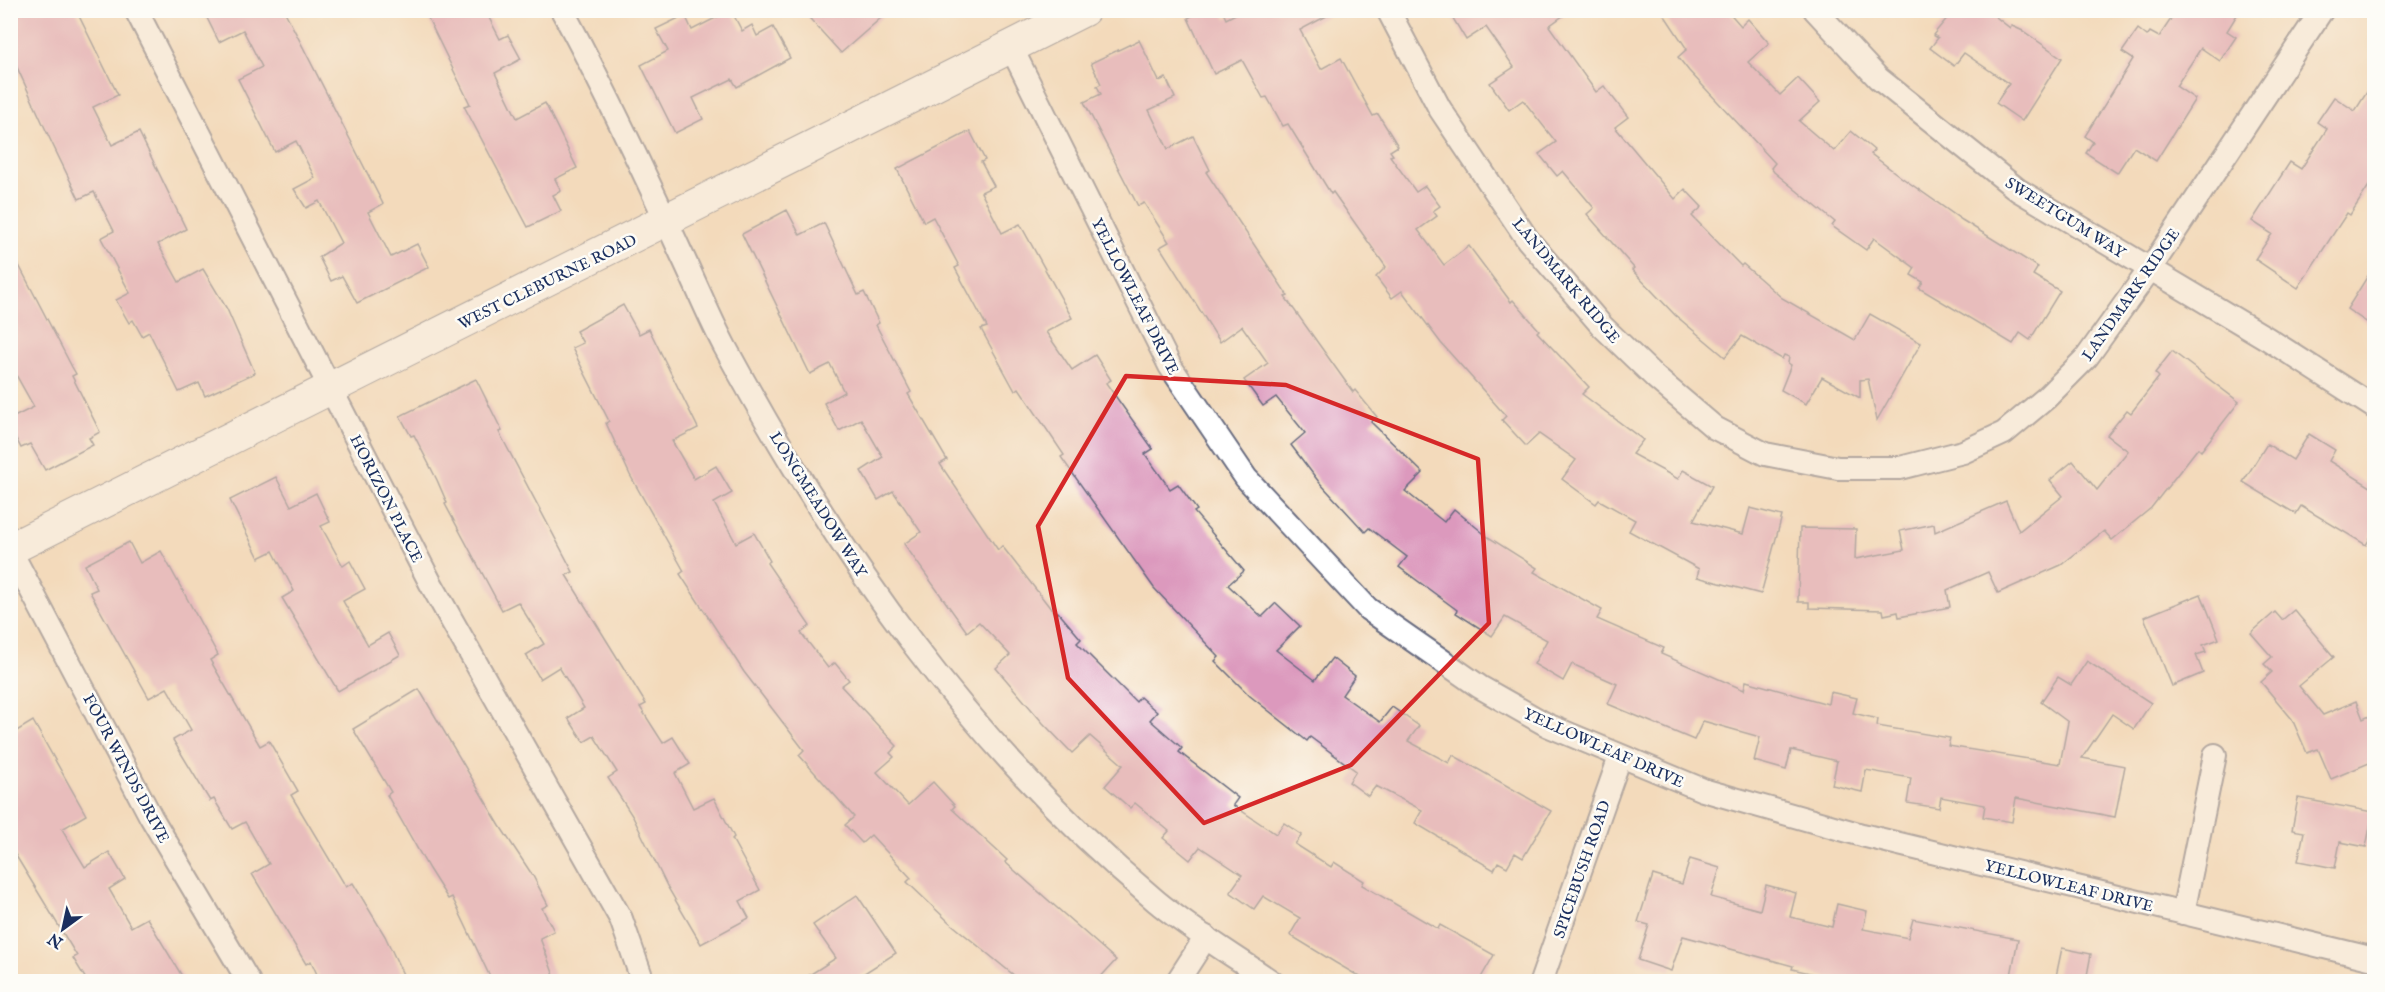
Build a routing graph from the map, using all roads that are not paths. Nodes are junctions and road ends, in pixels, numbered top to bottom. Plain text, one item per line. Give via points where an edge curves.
1 (136, 10) edge
2 (1084, 10) edge
3 (1388, 10) edge
4 (1815, 10) edge
5 (2322, 10) edge
6 (571, 13) edge
7 (1011, 47) junction
8 (667, 222) junction
9 (2150, 269) junction
10 (330, 388) junction
11 (2374, 407) edge
12 (10, 550) edge
13 (2215, 755) dead end
14 (1620, 757) junction
15 (2183, 913) junction
16 (1206, 937) junction
17 (2374, 959) edge
18 (249, 981) edge
19 (643, 981) edge
20 (1177, 981) edge
21 (1272, 981) edge
22 (1541, 981) edge

1 - 10 street, HORIZON PLACE
2 - 7 street, WEST CLEBURNE ROAD
3 - 9 street, LANDMARK RIDGE via 1440,109 1536,248 1602,326 1714,428 1765,454 1838,468 1900,468 1963,453 2004,433 2046,398 2087,357
4 - 9 street, SWEETGUM WAY via 1878,78 2018,190
5 - 9 street, LANDMARK RIDGE
6 - 8 street, LONGMEADOW WAY
7 - 8 street, WEST CLEBURNE ROAD
7 - 14 street, YELLOWLEAF DRIVE via 1170,366 1246,478 1368,609 1480,687 1547,725
8 - 10 street, WEST CLEBURNE ROAD
8 - 16 street, LONGMEADOW WAY via 724,346 843,549 915,647 992,743 1067,820 1158,902
9 - 11 street, SWEETGUM WAY
10 - 12 street, WEST CLEBURNE ROAD
10 - 19 street, HORIZON PLACE via 430,582 621,920
12 - 18 street, FOUR WINDS DRIVE via 152,817
13 - 15 street
14 - 15 street, YELLOWLEAF DRIVE via 1703,790 1850,832
14 - 22 street, SPICEBUSH ROAD
15 - 17 street, YELLOWLEAF DRIVE
16 - 20 street
16 - 21 street, LONGMEADOW WAY

